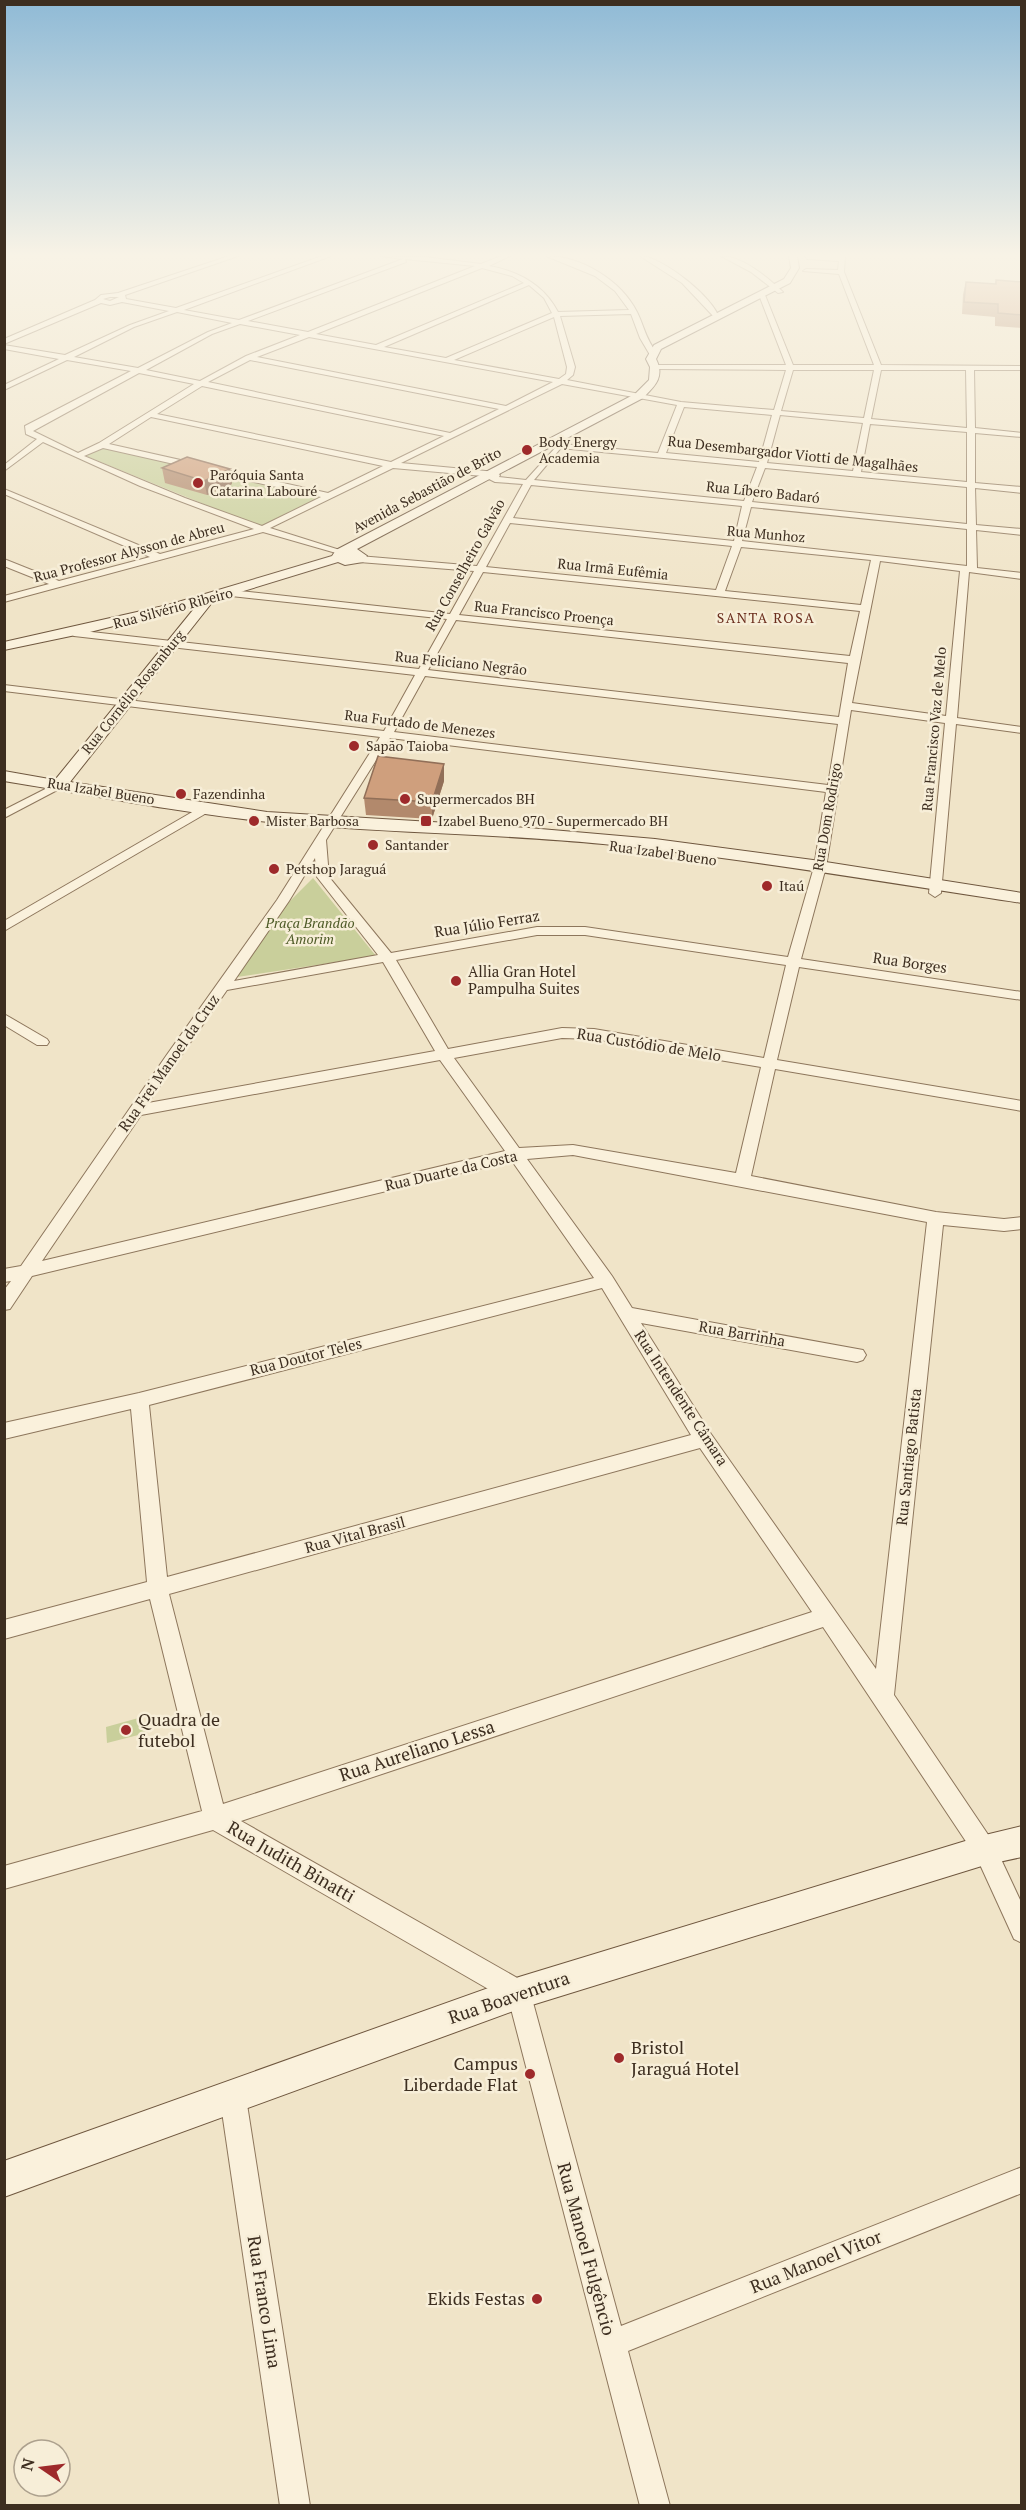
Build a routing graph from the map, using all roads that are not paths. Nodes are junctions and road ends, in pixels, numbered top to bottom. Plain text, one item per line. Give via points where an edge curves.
1 (33, 373) edge
2 (131, 373) edge
3 (152, 373) edge
4 (220, 373) edge
5 (327, 373) edge
6 (514, 373) edge
7 (569, 373) edge
8 (655, 373) edge
9 (666, 373) edge
10 (788, 373) edge
11 (877, 373) edge
12 (970, 373) edge
13 (560, 382) junction
14 (201, 383) junction
15 (4, 388) edge
16 (645, 397) junction
17 (681, 404) junction
18 (507, 408) junction
19 (777, 413) junction
20 (151, 415) junction
21 (867, 420) junction
22 (970, 429) junction
23 (449, 435) junction
24 (1022, 435) edge
25 (42, 439) junction
26 (102, 445) junction
27 (560, 447) junction
28 (661, 455) junction
29 (77, 456) junction
30 (391, 465) junction
31 (762, 465) junction
32 (4, 469) edge
33 (486, 475) junction
34 (856, 475) junction
35 (502, 478) junction
36 (529, 481) junction
37 (970, 485) junction
38 (1022, 490) edge
39 (4, 492) edge
40 (329, 496) junction
41 (747, 504) junction
42 (507, 520) junction
43 (971, 526) junction
44 (260, 530) junction
45 (1022, 532) edge
46 (736, 545) junction
47 (341, 555) junction
48 (159, 557) junction
49 (360, 557) junction
50 (876, 558) junction
51 (4, 562) edge
52 (480, 568) junction
53 (968, 570) junction
54 (1022, 576) edge
55 (59, 585) junction
56 (231, 593) junction
57 (719, 594) junction
58 (4, 599) edge
59 (200, 604) junction
60 (864, 608) junction
61 (453, 617) junction
62 (74, 633) junction
63 (170, 645) junction
64 (4, 646) edge
65 (854, 660) junction
66 (422, 674) junction
67 (4, 688) edge
68 (124, 702) junction
69 (847, 706) junction
70 (949, 720) junction
71 (844, 721) junction
72 (1022, 730) edge
73 (387, 735) junction
74 (4, 776) edge
75 (59, 785) junction
76 (832, 789) junction
77 (206, 808) junction
78 (4, 815) edge
79 (326, 830) junction
80 (818, 871) junction
81 (323, 877) junction
82 (295, 879) junction
83 (935, 889) junction
84 (1022, 898) edge
85 (1022, 905) edge
86 (4, 927) edge
87 (387, 957) junction
88 (793, 963) junction
89 (222, 987) junction
90 (1022, 996) edge
91 (4, 1018) edge
92 (42, 1042) dead end
93 (444, 1053) junction
94 (769, 1064) junction
95 (1022, 1106) edge
96 (135, 1111) junction
97 (518, 1154) junction
98 (742, 1180) junction
99 (936, 1218) junction
100 (1022, 1223) edge
101 (27, 1271) junction
102 (4, 1276) edge
103 (606, 1281) junction
104 (4, 1304) edge
105 (627, 1314) junction
106 (857, 1355) dead end
107 (139, 1400) junction
108 (4, 1431) edge
109 (705, 1439) junction
110 (158, 1589) junction
111 (828, 1616) junction
112 (4, 1630) edge
113 (883, 1696) junction
114 (214, 1818) junction
115 (1022, 1841) edge
116 (985, 1850) junction
117 (4, 1878) edge
118 (1022, 1931) edge
119 (519, 1993) junction
120 (233, 2098) junction
121 (4, 2180) edge
122 (1022, 2180) edge
123 (611, 2344) junction
124 (295, 2505) edge
125 (655, 2505) edge

1 - 15 street
2 - 25 street via 31,425 29,432
3 - 14 street
4 - 14 street
5 - 18 street
6 - 13 street
7 - 13 street
8 - 16 street, Avenida Sebastião de Brito
9 - 16 street, Avenida Sebastião de Brito via 665,383
10 - 19 street
11 - 21 street
12 - 22 street, Rua Francisco Vaz de Melo
13 - 16 street
13 - 18 street, Rua Professor Alysson de Abreu
14 - 20 street
14 - 23 street
16 - 17 street
16 - 27 street, Avenida Sebastião de Brito
16 - 33 street, Avenida Sebastião de Brito
17 - 19 street
17 - 28 street
18 - 23 street, Rua Professor Alysson de Abreu
19 - 21 street
19 - 31 street
20 - 26 street
20 - 30 street, Rua Líbero Badaró
21 - 22 street
21 - 34 street
22 - 24 street
22 - 37 street, Rua Francisco Vaz de Melo
23 - 30 street, Rua Professor Alysson de Abreu
25 - 29 street
25 - 32 street
26 - 29 street
26 - 40 street
27 - 28 street, Rua Desembargador Viotti de Magalhães
27 - 35 street, Avenida Sebastião de Brito
27 - 36 street, Rua Conselheiro Galvão
28 - 31 street, Rua Desembargador Viotti de Magalhães
29 - 44 street via 110,473
30 - 33 street, Rua Líbero Badaró
30 - 40 street, Rua Professor Alysson de Abreu
31 - 34 street, Rua Desembargador Viotti de Magalhães
31 - 41 street
33 - 35 street, Rua Líbero Badaró
33 - 47 street, Avenida Sebastião de Brito
34 - 37 street, Rua Desembargador Viotti de Magalhães
35 - 36 street, Rua Líbero Badaró
35 - 49 street, Avenida Sebastião de Brito
36 - 41 street, Rua Líbero Badaró
36 - 42 street, Rua Conselheiro Galvão
37 - 38 street, Rua Desembargador Viotti de Magalhães
37 - 43 street, Rua Francisco Vaz de Melo
39 - 48 street
40 - 44 street, Rua Professor Alysson de Abreu
41 - 43 street, Rua Líbero Badaró
41 - 46 street
42 - 46 street, Rua Munhoz
42 - 52 street, Rua Conselheiro Galvão
43 - 45 street, Rua Líbero Badaró
43 - 53 street, Rua Francisco Vaz de Melo
44 - 47 street
44 - 48 street, Rua Professor Alysson de Abreu
46 - 50 street, Rua Munhoz
46 - 57 street
47 - 49 street via 355,552
47 - 56 street, Rua Silvério Ribeiro
48 - 55 street, Rua Professor Alysson de Abreu
49 - 52 street, Rua Irmã Eufêmia
50 - 53 street, Rua Munhoz
50 - 60 street, Rua Dom Rodrigo
51 - 55 street
52 - 57 street, Rua Irmã Eufêmia
52 - 61 street, Rua Conselheiro Galvão
53 - 54 street, Rua Munhoz
53 - 70 street, Rua Francisco Vaz de Melo
55 - 58 street, Rua Professor Alysson de Abreu
56 - 59 street, Rua Silvério Ribeiro
56 - 61 street, Rua Francisco Proença
57 - 60 street, Rua Irmã Eufêmia
59 - 62 street, Rua Silvério Ribeiro
59 - 63 street, Rua Cornélio Rosemburg
60 - 65 street, Rua Dom Rodrigo
61 - 65 street, Rua Francisco Proença
61 - 66 street, Rua Conselheiro Galvão
62 - 63 street, Rua Feliciano Negrão
62 - 64 street, Rua Silvério Ribeiro
63 - 66 street, Rua Feliciano Negrão
63 - 68 street, Rua Cornélio Rosemburg
65 - 69 street, Rua Dom Rodrigo
66 - 71 street, Rua Feliciano Negrão
66 - 73 street, Rua Conselheiro Galvão
67 - 68 street, Rua Furtado de Menezes
68 - 73 street, Rua Furtado de Menezes
68 - 75 street, Rua Cornélio Rosemburg
69 - 70 street
69 - 71 street, Rua Dom Rodrigo
70 - 72 street
70 - 83 street, Rua Francisco Vaz de Melo
71 - 76 street, Rua Dom Rodrigo
73 - 76 street, Rua Furtado de Menezes
73 - 79 street, Rua Conselheiro Galvão
74 - 75 street, Rua Izabel Bueno
75 - 77 street, Rua Izabel Bueno
75 - 78 street
76 - 80 street, Rua Dom Rodrigo
77 - 79 street, Rua Izabel Bueno via 304,820
77 - 86 street
79 - 80 street, Rua Izabel Bueno via 459,833 603,844
79 - 81 street
79 - 82 street, Rua Frei Manoel da Cruz
80 - 83 street, Rua Izabel Bueno
80 - 88 street, Rua Dom Rodrigo
81 - 82 street via 303,875
81 - 87 street, Rua Intendente Câmara
82 - 89 street, Rua Frei Manoel da Cruz
83 - 84 street, Rua Izabel Bueno
83 - 85 street, Rua Izabel Bueno
87 - 88 street, Rua Júlio Ferraz via 537,931 585,931
87 - 89 street, Rua Júlio Ferraz
87 - 93 street, Rua Intendente Câmara
88 - 90 street, Rua Borges
88 - 94 street, Rua Dom Rodrigo
89 - 96 street, Rua Frei Manoel da Cruz
91 - 92 street
93 - 94 street, Rua Custódio de Melo via 562,1033 594,1034
93 - 96 street, Rua Custódio de Melo
93 - 97 street, Rua Intendente Câmara
94 - 95 street, Rua Custódio de Melo
94 - 98 street, Rua Dom Rodrigo
96 - 101 street, Rua Frei Manoel da Cruz
97 - 98 street, Rua Duarte da Costa via 573,1150
97 - 101 street, Rua Duarte da Costa
97 - 103 street, Rua Intendente Câmara
98 - 99 street, Rua Duarte da Costa
99 - 100 street, Rua Duarte da Costa via 1004,1225
99 - 113 street, Rua Santiago Batista
101 - 102 street, Rua Duarte da Costa
101 - 104 street, Rua Frei Manoel da Cruz
103 - 105 street, Rua Intendente Câmara
103 - 107 street, Rua Doutor Teles
105 - 106 street, Rua Barrinha
105 - 109 street, Rua Intendente Câmara
107 - 108 street, Rua Doutor Teles
107 - 110 street, Rua Judith Binatti
109 - 110 street, Rua Vital Brasil
109 - 111 street, Rua Intendente Câmara
110 - 112 street, Rua Vital Brasil
110 - 114 street, Rua Judith Binatti
111 - 113 street, Rua Intendente Câmara
111 - 114 street, Rua Aureliano Lessa
113 - 116 street, Rua Intendente Câmara
114 - 117 street, Rua Aureliano Lessa
114 - 119 street, Rua Judith Binatti
115 - 116 street, Rua Boaventura
116 - 118 street, Rua Intendente Câmara
116 - 119 street, Rua Boaventura
119 - 120 street, Rua Boaventura
119 - 123 street, Rua Manoel Fulgêncio
120 - 121 street, Rua Boaventura
120 - 124 street, Rua Franco Lima
122 - 123 street, Rua Manoel Vitor
123 - 125 street, Rua Manoel Fulgêncio

